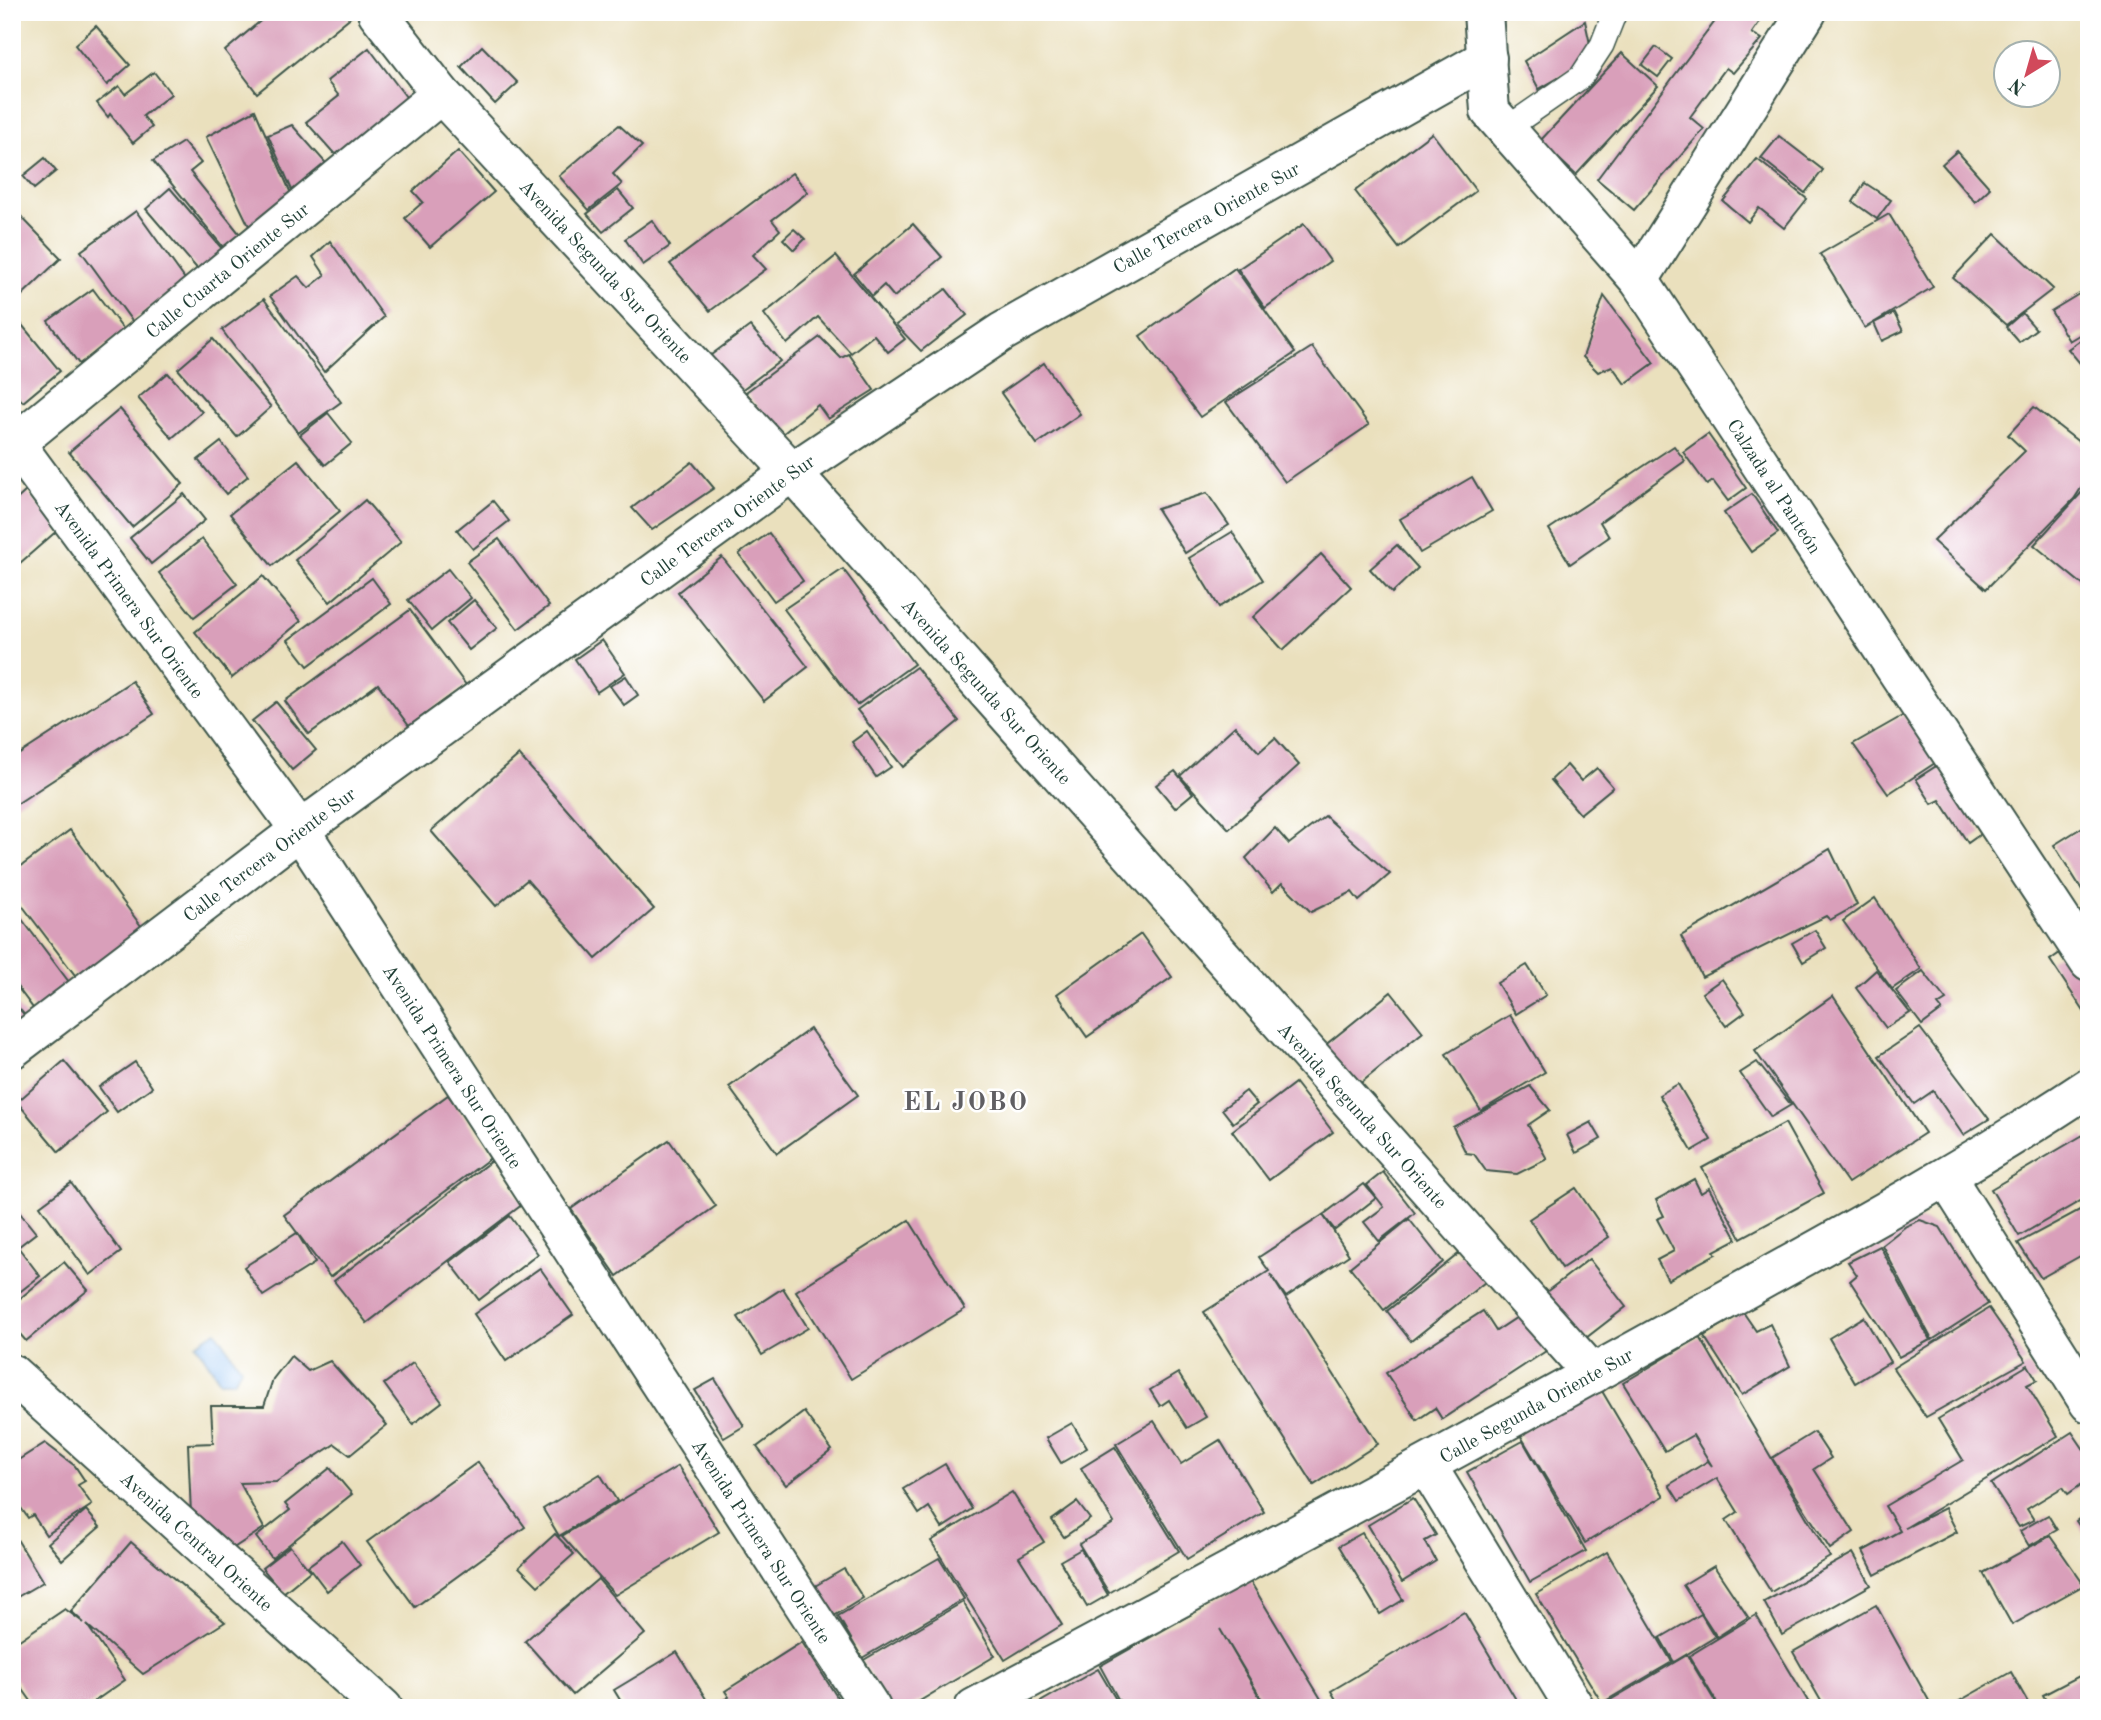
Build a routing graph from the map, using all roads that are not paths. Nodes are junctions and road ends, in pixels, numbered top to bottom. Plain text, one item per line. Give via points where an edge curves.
1 (377, 12) edge
2 (1483, 12) edge
3 (1615, 12) edge
4 (1807, 12) edge
5 (1486, 58) junction
6 (442, 94) junction
7 (1506, 129) junction
8 (1639, 280) junction
9 (13, 443) edge
10 (792, 472) junction
11 (300, 830) junction
12 (2089, 962) edge
13 (12, 1049) edge
14 (2089, 1087) edge
15 (1947, 1177) junction
16 (12, 1374) edge
17 (1593, 1374) junction
18 (2089, 1403) edge
19 (1427, 1466) junction
20 (383, 1708) edge
21 (871, 1708) edge
22 (974, 1708) edge
23 (1575, 1708) edge

1 - 6 street, Avenida Segunda Sur Oriente
2 - 5 street, Calzada al Panteón
3 - 7 lane via 1602,45 1581,78
4 - 8 street
5 - 7 street, Calzada al Panteón via 1490,111
5 - 10 street, Calle Tercera Oriente Sur via 1002,332
6 - 9 street, Calle Cuarta Oriente Sur
6 - 10 street, Avenida Segunda Sur Oriente
7 - 8 street, Calzada al Panteón
8 - 12 street, Calzada al Panteón
9 - 11 street, Avenida Primera Sur Oriente
10 - 11 street, Calle Tercera Oriente Sur
10 - 17 street, Avenida Segunda Sur Oriente
11 - 13 street, Calle Tercera Oriente Sur
11 - 21 street, Avenida Primera Sur Oriente
14 - 15 street, Calle Segunda Oriente Sur
15 - 17 street, Calle Segunda Oriente Sur
15 - 18 street
16 - 20 street, Avenida Central Oriente
17 - 19 street, Calle Segunda Oriente Sur
19 - 22 street, Calle Segunda Oriente Sur
19 - 23 street

